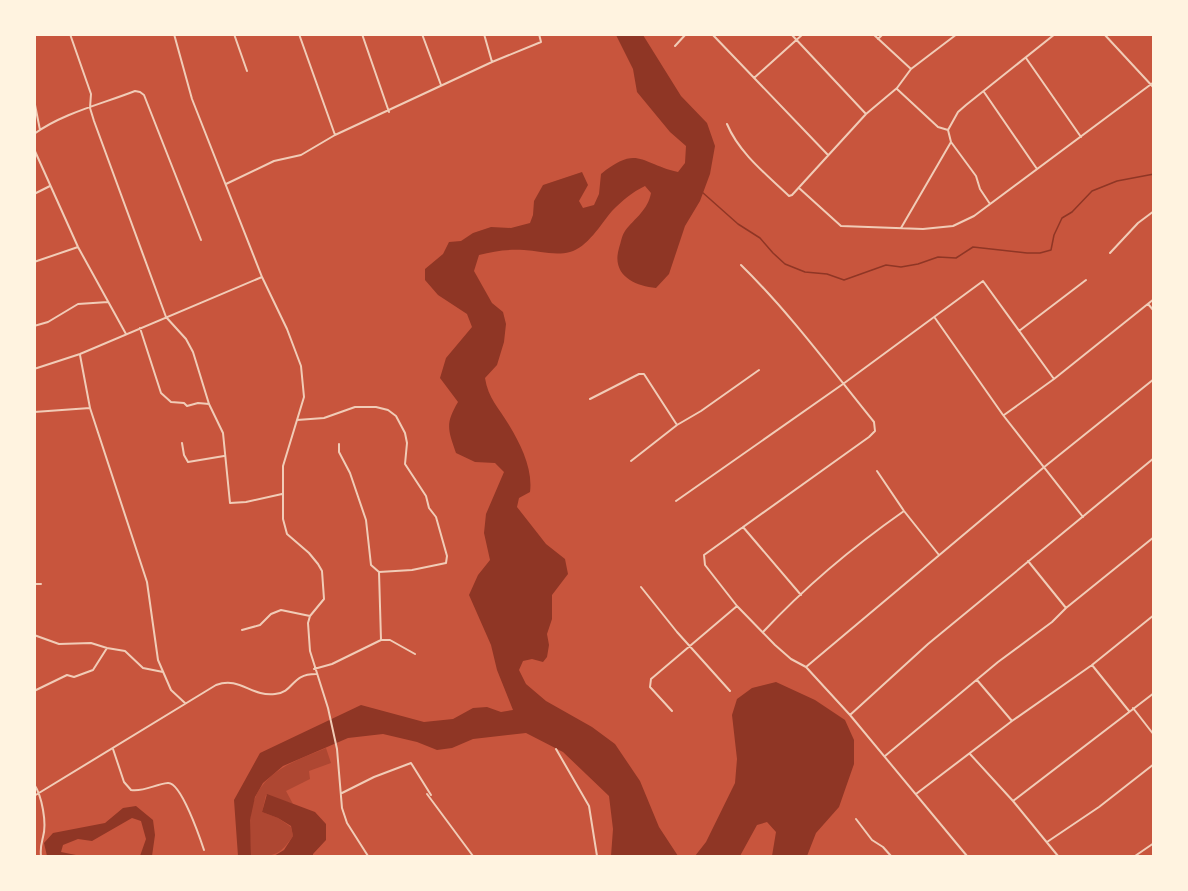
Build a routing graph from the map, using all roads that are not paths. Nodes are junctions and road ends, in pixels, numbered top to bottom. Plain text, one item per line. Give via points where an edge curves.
1 (70, 34) edge
2 (174, 34) edge
3 (234, 34) edge
4 (299, 34) edge
5 (362, 34) edge
6 (422, 34) edge
7 (484, 34) edge
8 (539, 34) edge
9 (686, 34) edge
10 (712, 34) edge
11 (791, 34) edge
12 (803, 34) edge
13 (873, 34) edge
14 (883, 34) edge
15 (957, 34) edge
16 (1055, 34) edge
17 (1104, 34) edge
18 (878, 39) junction
19 (797, 41) junction
20 (675, 46) dead end
21 (1025, 57) junction
22 (492, 62) junction
23 (911, 69) junction
24 (247, 71) dead end
25 (753, 79) junction
26 (1154, 82) edge
27 (1150, 84) junction
28 (441, 87) junction
29 (897, 88) junction
30 (1154, 88) edge
31 (984, 92) junction
32 (34, 100) edge
33 (90, 108) junction
34 (389, 112) junction
35 (866, 114) junction
36 (727, 124) dead end
37 (40, 130) junction
38 (948, 130) junction
39 (34, 134) edge
40 (335, 135) junction
41 (1081, 137) junction
42 (951, 142) junction
43 (34, 149) edge
44 (828, 155) junction
45 (1037, 169) junction
46 (226, 184) junction
47 (50, 186) junction
48 (798, 188) junction
49 (34, 194) edge
50 (990, 204) junction
51 (1154, 211) edge
52 (901, 228) junction
53 (201, 240) dead end
54 (78, 247) junction
55 (1110, 253) dead end
56 (34, 262) edge
57 (741, 265) dead end
58 (262, 277) junction
59 (1086, 280) dead end
60 (1154, 299) edge
61 (108, 302) junction
62 (1148, 304) junction
63 (1154, 311) edge
64 (166, 317) junction
65 (935, 318) junction
66 (34, 326) edge
67 (140, 328) junction
68 (1019, 331) junction
69 (126, 334) junction
70 (80, 354) junction
71 (34, 369) edge
72 (759, 370) dead end
73 (1054, 379) junction
74 (1154, 379) edge
75 (843, 384) junction
76 (590, 399) dead end
77 (209, 404) junction
78 (90, 408) junction
79 (34, 412) edge
80 (1004, 415) junction
81 (297, 420) junction
82 (677, 425) junction
83 (182, 443) dead end
84 (339, 444) dead end
85 (224, 456) junction
86 (1154, 458) edge
87 (631, 461) dead end
88 (1043, 468) junction
89 (877, 471) dead end
90 (282, 494) junction
91 (676, 501) dead end
92 (904, 511) junction
93 (1083, 517) junction
94 (742, 526) junction
95 (1154, 537) edge
96 (939, 555) junction
97 (1028, 561) junction
98 (380, 572) junction
99 (34, 584) edge
100 (41, 584) dead end
101 (641, 587) dead end
102 (801, 595) junction
103 (737, 606) junction
104 (1066, 608) junction
105 (1154, 615) edge
106 (310, 616) junction
107 (242, 630) dead end
108 (762, 633) junction
109 (34, 635) edge
110 (381, 640) junction
111 (690, 645) junction
112 (107, 648) junction
113 (415, 654) dead end
114 (1092, 665) junction
115 (806, 667) junction
116 (314, 669) junction
117 (163, 672) junction
118 (316, 674) junction
119 (977, 680) junction
120 (34, 691) edge
121 (730, 691) dead end
122 (1154, 693) edge
123 (185, 703) junction
124 (1133, 708) junction
125 (672, 711) dead end
126 (1129, 711) junction
127 (850, 715) junction
128 (1012, 721) junction
129 (1154, 735) edge
130 (113, 749) junction
131 (556, 749) dead end
132 (970, 753) junction
133 (885, 756) junction
134 (1154, 764) edge
135 (34, 784) edge
136 (40, 793) junction
137 (341, 794) junction
138 (427, 794) dead end
139 (431, 795) dead end
140 (915, 795) junction
141 (34, 796) edge
142 (1012, 801) junction
143 (856, 819) dead end
144 (1047, 842) junction
145 (1154, 843) edge
146 (1150, 846) junction
147 (204, 850) dead end
148 (1154, 850) edge
149 (40, 856) edge
150 (368, 856) edge
151 (473, 856) edge
152 (597, 856) edge
153 (891, 856) edge
154 (967, 856) edge
155 (1058, 856) edge
156 (1135, 856) edge

1 - 33 street via 89,88
2 - 46 street via 192,99
3 - 24 street
4 - 40 street
5 - 34 street
6 - 28 street
7 - 22 street
8 - 22 street via 541,42
9 - 20 street
10 - 25 street
11 - 19 street
12 - 19 street
13 - 18 street
14 - 18 street
15 - 23 street
16 - 21 street
17 - 27 street
18 - 23 street
19 - 25 street
19 - 35 street
21 - 31 street
21 - 41 street
22 - 28 street
23 - 29 street
25 - 44 street
26 - 27 street
27 - 30 street
27 - 41 street
28 - 34 street
29 - 35 street
29 - 38 street via 938,127
31 - 38 street via 958,112
31 - 45 street
32 - 37 street
33 - 37 street
33 - 53 street via 135,91 144,95
33 - 64 street
34 - 40 street
35 - 44 street
36 - 48 street via 734,140 789,196
37 - 39 street
38 - 42 street
40 - 46 street via 301,155 274,161
41 - 45 street
42 - 50 street via 976,176
42 - 52 street
43 - 47 street
44 - 48 street
45 - 50 street
46 - 58 street
47 - 49 street
47 - 54 street
48 - 52 street via 841,226
50 - 52 street via 953,226
51 - 55 street
54 - 56 street
54 - 61 street
57 - 75 street
58 - 64 street
58 - 81 street via 301,366 304,398
59 - 68 street
60 - 62 street
61 - 66 street via 78,304
61 - 69 street
62 - 63 street
62 - 73 street
64 - 67 street
64 - 77 street via 189,345
65 - 68 street via 983,281
65 - 75 street
65 - 80 street
67 - 69 street
67 - 77 street via 161,393 171,402 187,406
68 - 73 street
69 - 70 street
70 - 71 street
70 - 78 street
72 - 82 street
73 - 80 street
74 - 88 street
75 - 91 street
75 - 94 street via 874,422 875,430
76 - 82 street via 644,374
77 - 85 street via 223,433
78 - 79 street
78 - 117 street via 147,582 156,650
80 - 88 street
81 - 90 street via 283,466
81 - 98 street via 324,418 355,407 376,407 388,410 401,422 407,443 405,464 436,517 447,561 412,570
82 - 87 street
83 - 85 street via 188,462
84 - 98 street via 366,520 371,565
85 - 90 street via 230,503
86 - 93 street
88 - 93 street
88 - 96 street
89 - 92 street
90 - 106 street via 287,534 322,571 324,599
92 - 96 street
92 - 102 street
93 - 97 street
94 - 102 street
94 - 103 street via 704,555 705,565
95 - 104 street
96 - 115 street
97 - 104 street
97 - 127 street
98 - 110 street
99 - 100 street
101 - 111 street
102 - 108 street
103 - 108 street
103 - 111 street
104 - 119 street
105 - 114 street
106 - 107 street via 281,610 260,625
106 - 116 street
108 - 115 street
109 - 112 street via 59,644 91,643
110 - 113 street via 390,640
110 - 116 street
111 - 121 street
111 - 125 street via 649,683
112 - 117 street via 125,651 143,668
112 - 120 street via 93,670 74,677 67,675
114 - 126 street
114 - 128 street
115 - 127 street
116 - 118 street
117 - 123 street via 171,690
118 - 123 street via 297,678 277,694 222,682
118 - 137 street via 338,749
119 - 128 street
119 - 133 street
122 - 124 street
123 - 130 street
124 - 126 street
124 - 129 street
126 - 142 street
127 - 133 street
128 - 132 street
130 - 136 street
130 - 147 street via 124,782 131,790 174,785 186,802
131 - 152 street via 589,806
132 - 140 street
132 - 142 street
133 - 140 street
134 - 144 street
135 - 136 street
136 - 141 street
136 - 149 street via 44,836
137 - 139 street via 411,763
137 - 150 street via 347,823
138 - 151 street
140 - 154 street
142 - 144 street
143 - 153 street
144 - 155 street
145 - 146 street
146 - 148 street
146 - 156 street

